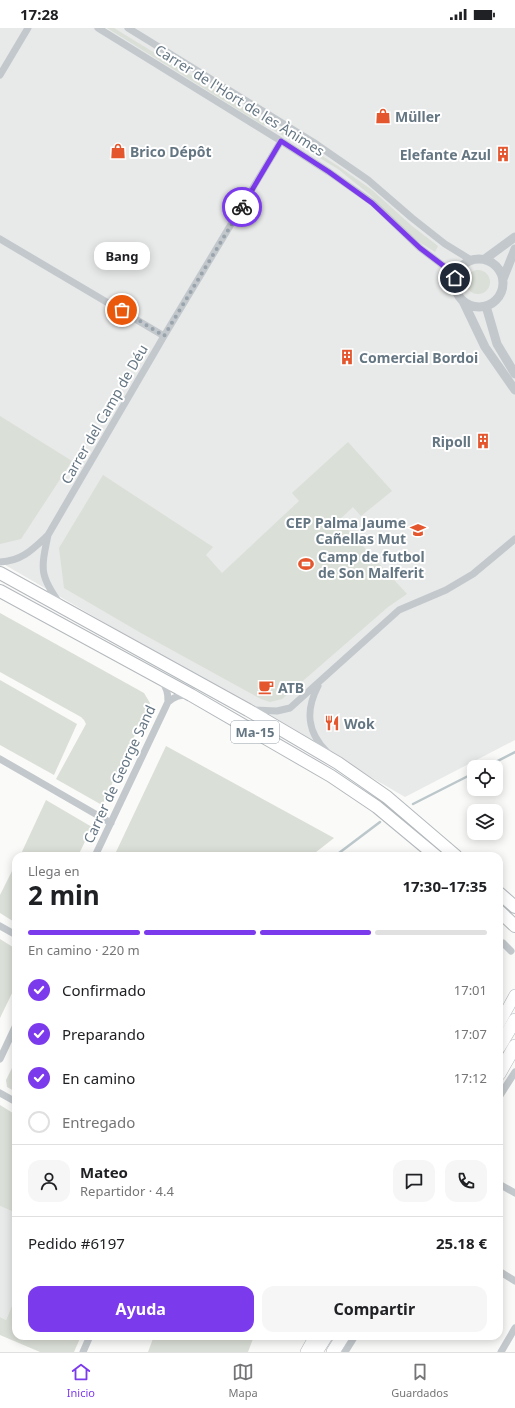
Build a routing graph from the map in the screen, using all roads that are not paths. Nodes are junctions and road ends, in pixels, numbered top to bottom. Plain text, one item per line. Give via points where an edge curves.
1 (28, 28) edge
2 (98, 28) edge
3 (128, 28) edge
4 (0, 75) edge
5 (281, 141) junction
6 (515, 237) edge
7 (0, 238) edge
8 (515, 249) edge
9 (485, 259) junction
10 (471, 260) junction
11 (455, 278) junction
12 (503, 279) junction
13 (463, 301) junction
14 (486, 306) junction
15 (164, 336) junction
16 (515, 374) edge
17 (515, 390) edge
18 (48, 535) junction
19 (515, 539) edge
20 (0, 562) edge
21 (0, 573) edge
22 (0, 591) edge
23 (63, 608) junction
24 (160, 679) junction
25 (320, 682) junction
26 (191, 695) junction
27 (168, 702) junction
28 (248, 710) junction
29 (0, 759) edge
30 (338, 763) junction
31 (110, 823) junction
32 (97, 852) edge
33 (430, 852) edge
34 (451, 852) edge
35 (503, 893) edge
36 (503, 896) edge
37 (515, 897) edge
38 (515, 907) edge
39 (503, 915) edge
40 (0, 926) edge
41 (515, 926) edge
42 (12, 933) edge
43 (503, 943) edge
44 (511, 951) dead end
45 (515, 995) edge
46 (503, 1017) edge
47 (515, 1020) edge
48 (12, 1034) edge
49 (503, 1040) edge
50 (515, 1046) edge
51 (0, 1059) edge
52 (503, 1067) edge
53 (515, 1072) edge
54 (0, 1092) edge
55 (503, 1092) edge
56 (12, 1100) edge
57 (503, 1186) edge
58 (515, 1193) edge
59 (503, 1274) edge
60 (515, 1281) edge
61 (515, 1328) edge
62 (88, 1340) edge
63 (312, 1340) edge
64 (324, 1340) edge
65 (340, 1340) edge
66 (352, 1340) edge
67 (83, 1352) edge
68 (306, 1352) edge
69 (316, 1352) edge
70 (333, 1352) edge
71 (345, 1352) edge
72 (501, 1352) edge

1 - 4 street
2 - 5 street, Carrer de l'Hort de les Ànimes
3 - 10 street, Carrer de l'Hort de les Ànimes via 313,142 368,180 445,244
5 - 11 street, Carrer de l'Hort de les Ànimes via 372,203
5 - 15 street, Carrer del Camp de Déu
6 - 9 street
7 - 15 street
8 - 12 street
9 - 10 street
9 - 12 street via 497,266
10 - 11 street via 463,264
11 - 13 street via 455,286
12 - 14 street via 501,293 493,303
13 - 14 street via 478,307
13 - 17 street via 485,347
14 - 16 street via 497,344
15 - 18 street, Carrer del Camp de Déu
18 - 20 street via 30,552 18,559
18 - 23 street via 42,561 43,573
19 - 25 street via 473,574 446,590 400,610
21 - 23 highway, Ma-15
22 - 24 highway, Ma-15
23 - 28 highway, Ma-15
24 - 26 highway, Ma-15
24 - 27 street, Carrer de George Sand via 168,693
25 - 28 street via 290,708 277,711
25 - 30 street via 312,698 309,718 321,746
26 - 27 street, Carrer de George Sand via 173,697
26 - 33 highway, Ma-15 via 331,776 376,807
27 - 31 street, Carrer de George Sand
28 - 30 highway, Ma-15
29 - 31 street
30 - 34 highway, Ma-15 via 387,797
31 - 32 street, Carrer de George Sand
35 - 37 highway
36 - 38 highway
39 - 41 highway
40 - 42 street
43 - 44 street
45 - 46 main road
47 - 49 highway
48 - 51 street
50 - 52 highway
53 - 55 street
54 - 56 street
57 - 58 street
59 - 60 street
61 - 72 street
62 - 67 street
63 - 68 main road
64 - 69 highway
65 - 70 highway
66 - 71 street

